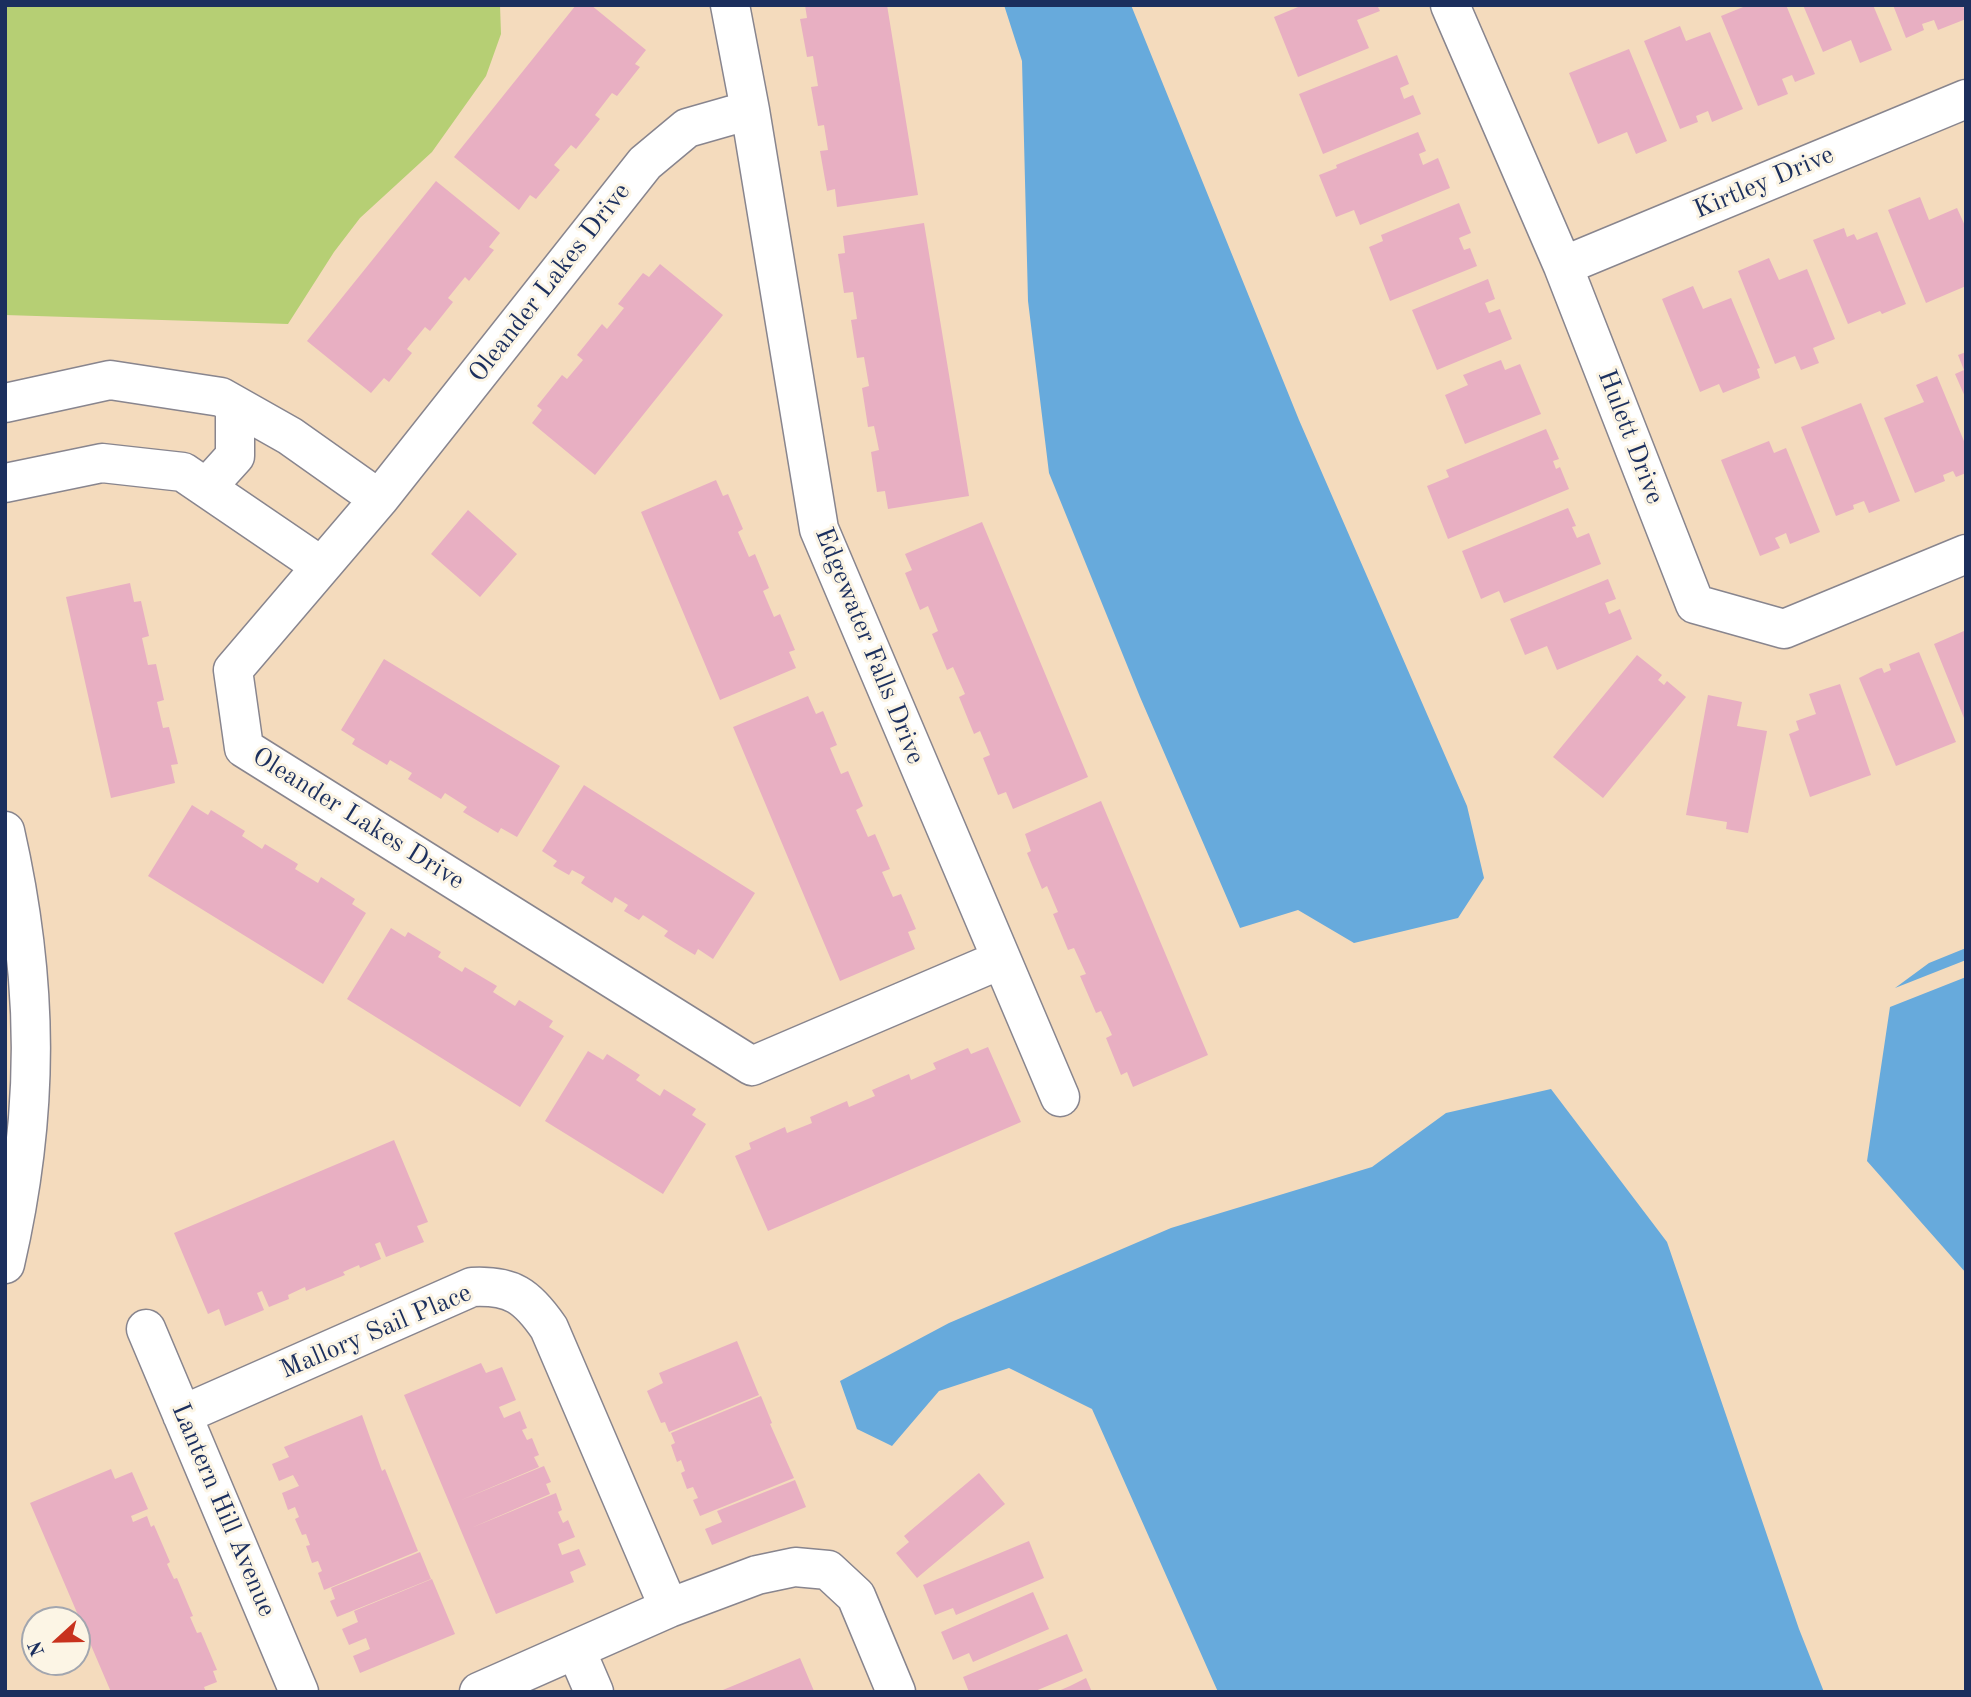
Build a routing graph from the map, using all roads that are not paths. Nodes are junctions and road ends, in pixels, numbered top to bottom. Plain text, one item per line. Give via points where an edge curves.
1 (730, 5) edge
2 (1451, 5) edge
3 (1966, 99) edge
4 (750, 110) junction
5 (1563, 266) junction
6 (5, 403) edge
7 (235, 405) junction
8 (5, 483) edge
9 (207, 487) junction
10 (379, 499) junction
11 (1966, 554) edge
12 (321, 566) junction
13 (5, 831) edge
14 (1000, 960) junction
15 (1060, 1097) dead end
16 (5, 1264) edge
17 (146, 1329) dead end
18 (182, 1415) junction
19 (669, 1608) junction
20 (576, 1650) junction
21 (299, 1692) edge
22 (479, 1692) edge
23 (594, 1692) edge
24 (896, 1692) edge

1 - 4 street, Edgewater Falls Drive
2 - 5 street, Hulett Drive
3 - 5 street, Kirtley Drive
4 - 10 street, Oleander Lakes Drive via 687,128 645,163
4 - 14 street, Edgewater Falls Drive via 818,529
5 - 11 street, Hulett Drive via 1695,604 1784,629
6 - 7 street via 110,380 221,397
7 - 9 street via 235,456
7 - 10 street via 290,436
8 - 9 street via 102,463 183,472
9 - 12 street
10 - 12 street, Oleander Lakes Drive
12 - 14 street, Oleander Lakes Drive via 233,670 244,748 752,1066
13 - 16 street via 28,956 32,1044 27,1144
14 - 15 street, Edgewater Falls Drive
17 - 18 street, Lantern Hill Avenue
18 - 19 street, Mallory Sail Place via 472,1287 511,1290 534,1305 549,1328
18 - 21 street, Lantern Hill Avenue
19 - 20 street
19 - 24 street via 757,1575 795,1567 828,1570 856,1597
20 - 22 street
20 - 23 street

